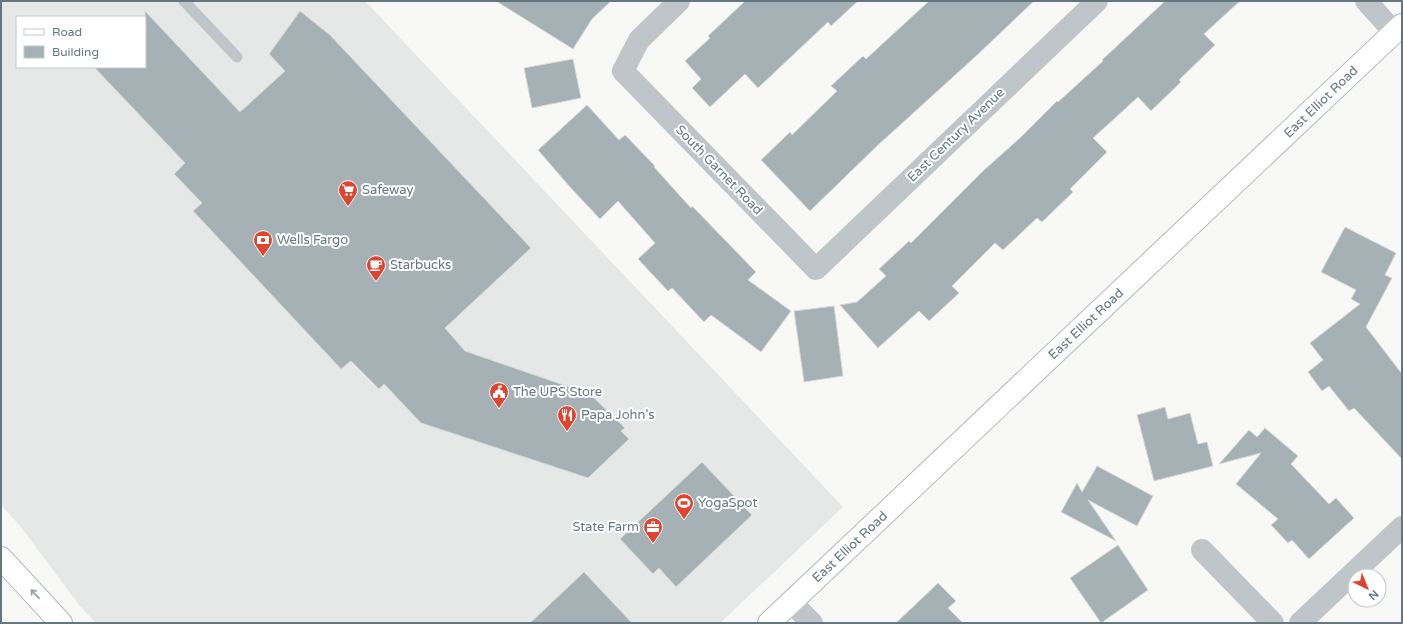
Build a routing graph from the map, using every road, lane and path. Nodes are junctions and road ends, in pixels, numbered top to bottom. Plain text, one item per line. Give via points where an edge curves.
1 (184, 1) edge
2 (679, 1) edge
3 (1097, 1) edge
4 (1366, 1) edge
5 (1398, 29) edge
6 (237, 57) dead end
7 (816, 269) joint
8 (1402, 527) edge
9 (1202, 550) dead end
10 (1, 558) edge
11 (792, 602) junction
12 (61, 623) edge
13 (769, 623) edge
14 (812, 623) edge
15 (1273, 623) edge
16 (1300, 623) edge

1 - 6 lane
2 - 7 street, South Garnet Road via 639,40 623,71
3 - 7 street, East Century Avenue
4 - 5 street
5 - 11 main road, East Elliot Road
8 - 16 street
9 - 15 street
12 -> 10 main road
11 - 13 main road, East Elliot Road
11 - 14 street

